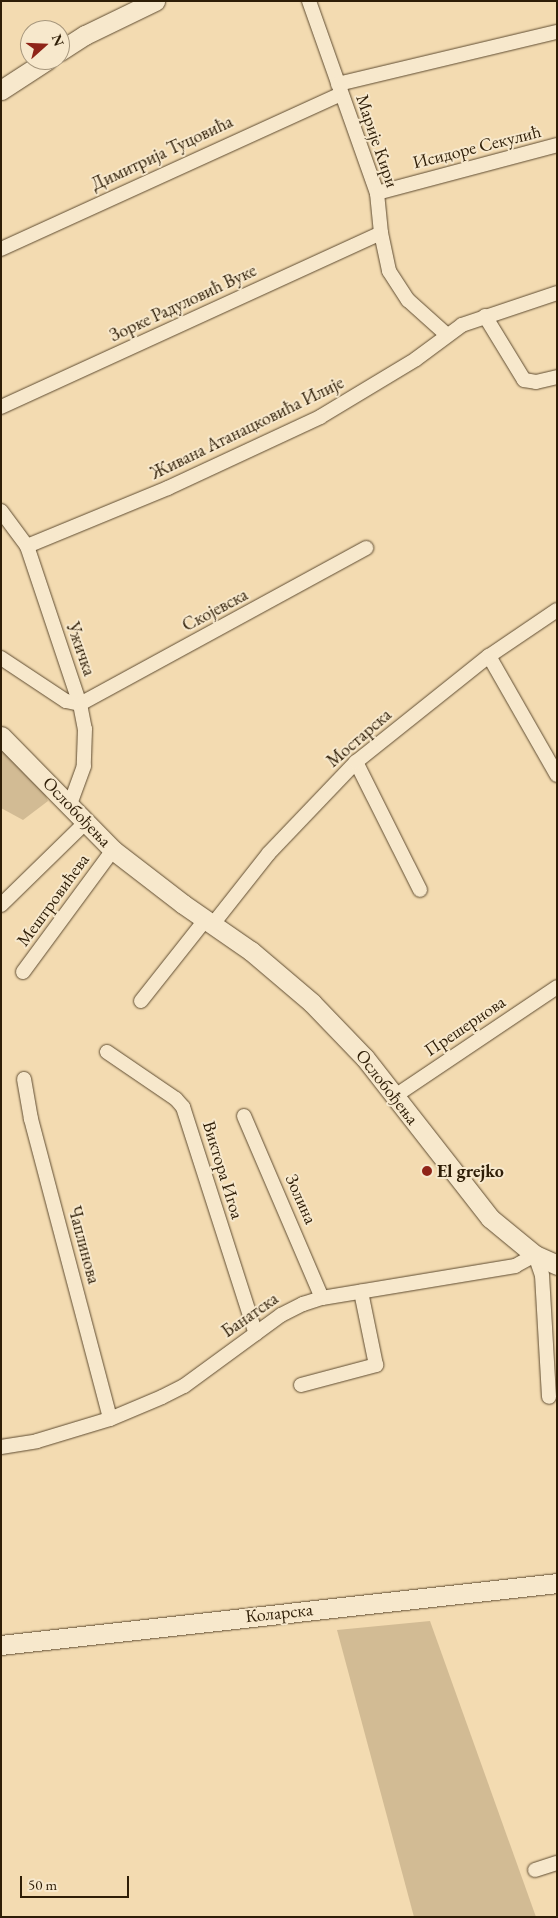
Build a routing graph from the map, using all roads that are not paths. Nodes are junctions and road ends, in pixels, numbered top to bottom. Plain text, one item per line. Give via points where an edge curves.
1 (155, 1) edge
2 (309, 1) edge
3 (557, 32) edge
4 (70, 45) edge
5 (32, 70) edge
6 (339, 89) junction
7 (1, 90) edge
8 (557, 145) edge
9 (377, 193) junction
10 (380, 233) junction
11 (1, 249) edge
12 (557, 293) edge
13 (485, 316) junction
14 (447, 335) junction
15 (557, 377) edge
16 (1, 407) edge
17 (1, 511) edge
18 (27, 546) junction
19 (366, 548) dead end
20 (557, 610) edge
21 (489, 656) junction
22 (1, 658) edge
23 (80, 704) junction
24 (1, 736) edge
25 (356, 762) junction
26 (557, 775) edge
27 (69, 806) junction
28 (85, 823) junction
29 (112, 850) junction
30 (420, 890) dead end
31 (1, 905) edge
32 (210, 921) junction
33 (23, 972) dead end
34 (557, 987) edge
35 (141, 1001) dead end
36 (107, 1052) dead end
37 (24, 1079) dead end
38 (395, 1096) junction
39 (244, 1116) dead end
40 (535, 1255) junction
41 (557, 1265) edge
42 (361, 1292) junction
43 (322, 1298) junction
44 (256, 1334) junction
45 (301, 1385) dead end
46 (549, 1397) dead end
47 (110, 1419) junction
48 (1, 1446) edge
49 (557, 1583) edge
50 (1, 1645) edge
51 (557, 1863) edge
52 (535, 1870) dead end

1 - 4 street
2 - 6 street, Марије Кири
3 - 6 street, Димитрија Туцовића
5 - 7 street
6 - 9 street, Марије Кири
6 - 11 street, Димитрија Туцовића
8 - 9 street, Исидоре Секулић
9 - 10 street, Марије Кири
10 - 14 street, Марије Кири via 390,272 398,287
10 - 16 street, Зорке Радуловић Вуке
12 - 13 street, Живана Атанацковића Илије
13 - 14 street, Живана Атанацковића Илије
13 - 15 street via 524,380 536,382
14 - 18 street, Живана Атанацковића Илије via 366,390 306,424 165,489
17 - 18 street, Ужичка
18 - 23 street, Ужичка
19 - 23 street, Скојевска
20 - 21 street, Мостарска
21 - 25 street, Мостарска
21 - 26 street
22 - 23 street via 66,701
23 - 27 street, Ужичка via 85,729 84,766
24 - 27 street, Ослобођења via 25,757
25 - 30 street
25 - 32 street, Мостарска via 269,853
27 - 28 street, Ослобођења
28 - 29 street, Ослобођења
28 - 31 street, Мештровићева
29 - 32 street, Ослобођења
29 - 33 street, Мештровићева
32 - 35 street
32 - 38 street, Ослобођења via 312,1003
34 - 38 street, Прешернова
36 - 44 street, Виктора Игоа via 176,1099 182,1107
37 - 47 street, Чаплинова via 31,1119
38 - 40 street, Ослобођења via 490,1218
39 - 43 street, Золина
40 - 41 street, Ослобођења
40 - 42 street, Банатска via 515,1266
40 - 46 street via 542,1275
42 - 43 street, Банатска
42 - 45 street via 376,1365
43 - 44 street, Банатска via 292,1308
44 - 47 street, Банатска via 184,1386
47 - 48 street, Банатска via 37,1441
49 - 50 street, Коларска
51 - 52 street

